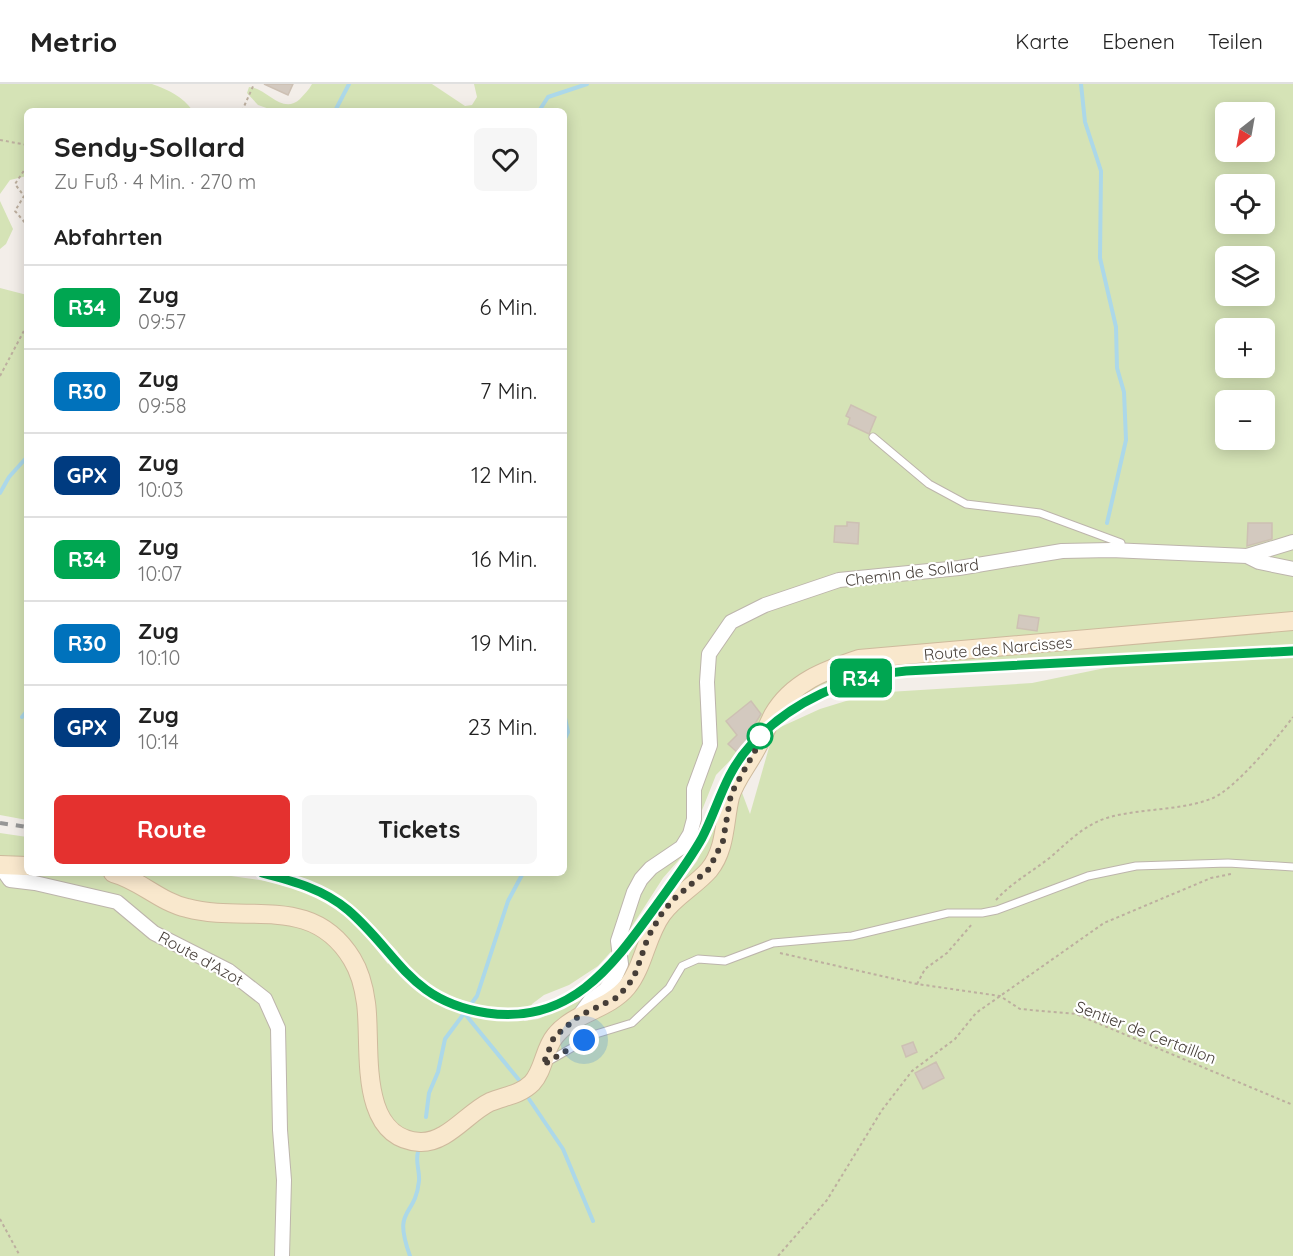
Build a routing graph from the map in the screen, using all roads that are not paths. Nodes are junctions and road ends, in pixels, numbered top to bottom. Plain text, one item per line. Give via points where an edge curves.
1 (873, 437) dead end
2 (1293, 542) edge
3 (1122, 550) junction
4 (1247, 556) junction
5 (1293, 569) edge
6 (1293, 621) edge
7 (0, 866) edge
8 (24, 866) edge
9 (1293, 867) edge
10 (122, 876) edge
11 (579, 1016) junction
12 (543, 1065) junction
13 (282, 1256) edge

1 - 3 lane via 929,484 966,504 1040,513 1104,534 1121,543
2 - 4 street, Chemin de Sollard
3 - 4 street, Chemin de Sollard
3 - 11 street, Chemin de Sollard via 1062,551 958,568 839,580 765,605 731,622 709,654 706,682 710,745 694,789 690,834 682,847 641,879 618,941 621,964 606,990 590,1001
4 - 5 street
6 - 11 street, Route des Narcisses via 860,659 820,672 787,696 774,713 731,794 723,841 709,869 662,913 628,986 616,998
7 - 8 street
7 - 13 street, Route d'Azot via 10,880 92,895 122,905 154,933 229,971 265,999 278,1028 284,1180
9 - 12 lane via 1228,863 1136,866 1088,876 1031,900 985,912 933,915 852,936 794,939 725,962 698,959 682,966 669,988 632,1023 596,1034
10 - 12 street, Route des Narcisses via 185,908 291,915 312,922 334,938 351,956 364,988 371,1091 376,1108 387,1124 406,1139 427,1142 442,1136 475,1110 522,1091
11 - 12 street, Route des Narcisses via 554,1037

